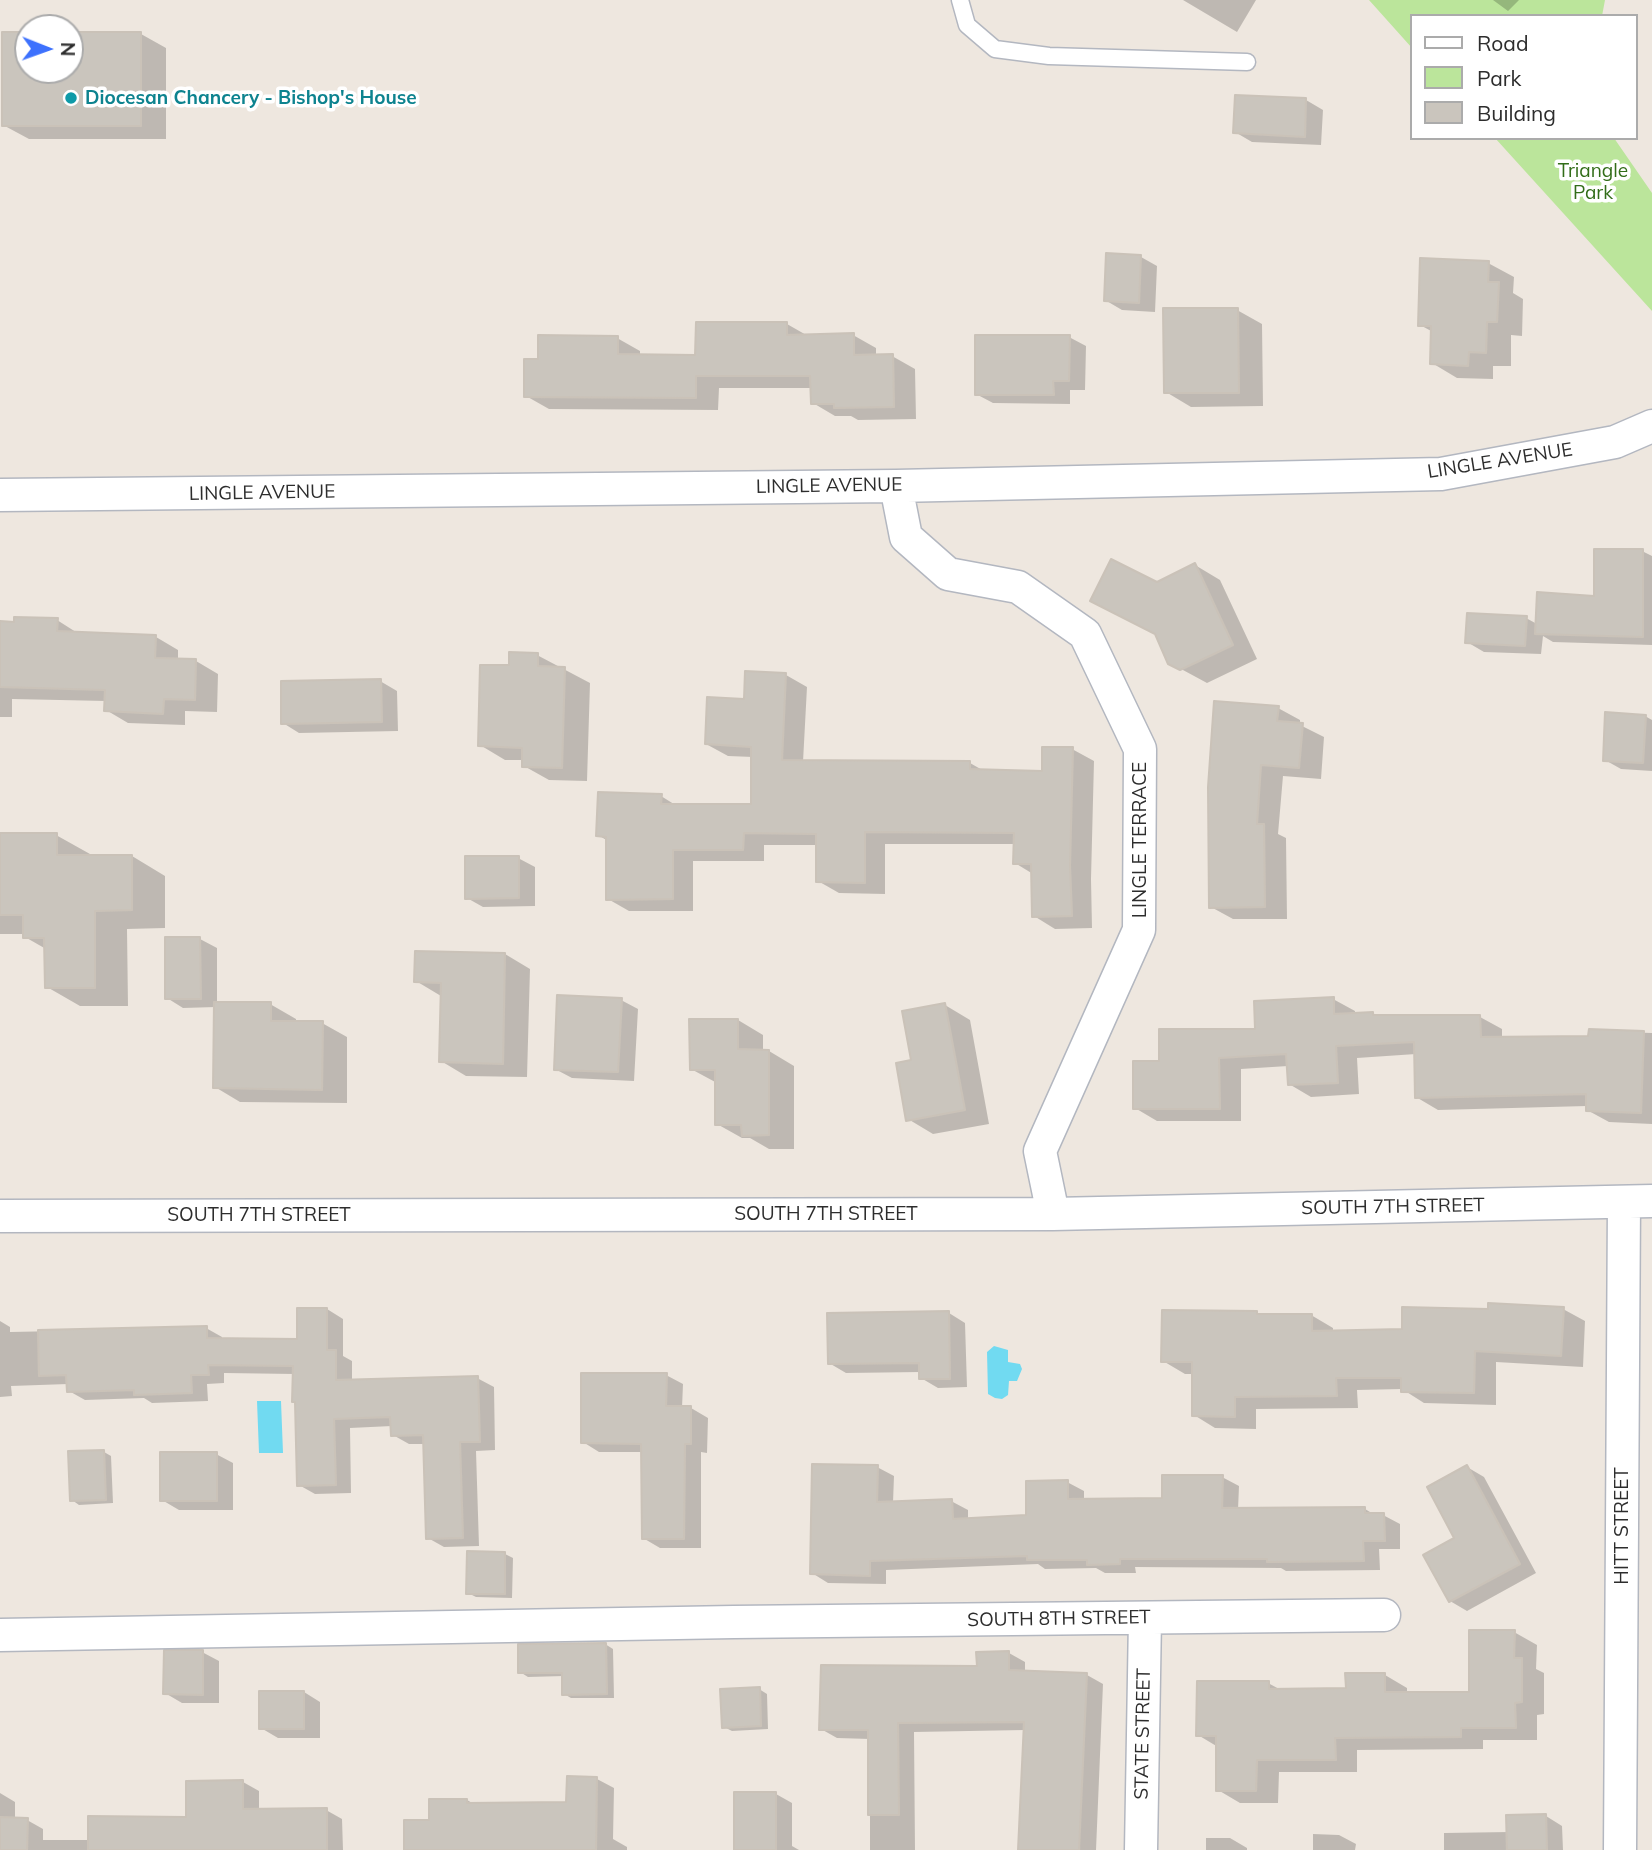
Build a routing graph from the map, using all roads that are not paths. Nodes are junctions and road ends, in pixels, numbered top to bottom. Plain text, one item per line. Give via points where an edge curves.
1 (960, 0) edge
2 (1247, 62) dead end
3 (1652, 426) edge
4 (896, 486) junction
5 (0, 495) edge
6 (1638, 1201) edge
7 (1053, 1214) junction
8 (0, 1216) edge
9 (1384, 1615) dead end
10 (1145, 1618) junction
11 (0, 1635) edge
12 (1141, 1850) edge
13 (1620, 1850) edge

1 - 2 lane via 967,25 995,49 1049,56
3 - 4 street, LINGLE AVENUE via 1615,442 1441,474
4 - 5 street, LINGLE AVENUE
4 - 7 street, LINGLE TERRACE via 906,537 948,574 1018,587 1085,634 1140,749 1139,930 1040,1151
6 - 7 street, SOUTH 7TH STREET
6 - 13 street, HITT STREET
7 - 8 street, SOUTH 7TH STREET
9 - 10 street, SOUTH 8TH STREET
10 - 11 street, SOUTH 8TH STREET
10 - 12 street, STATE STREET

